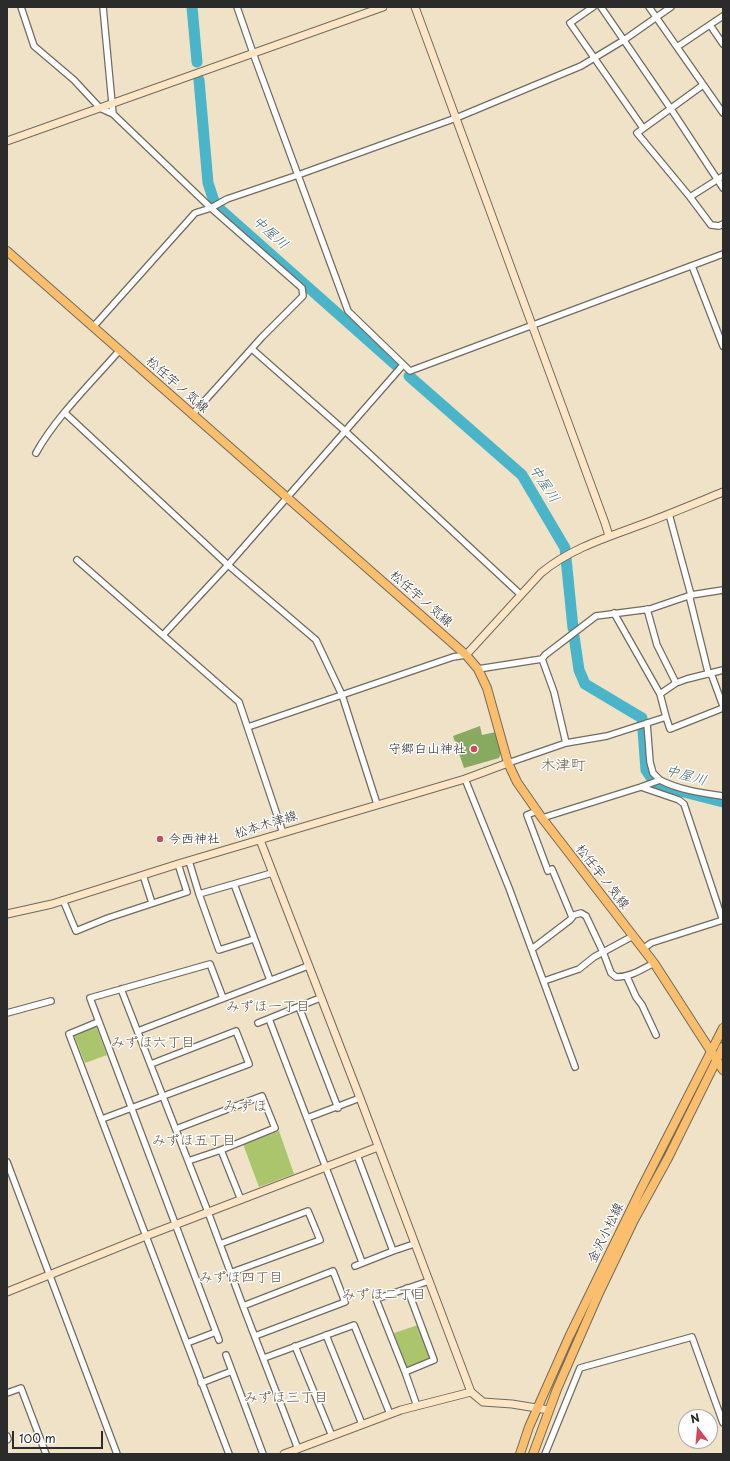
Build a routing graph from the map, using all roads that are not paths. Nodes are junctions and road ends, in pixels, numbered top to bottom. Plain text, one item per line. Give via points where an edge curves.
1 (21, 7) edge
2 (103, 7) edge
3 (237, 7) edge
4 (383, 7) edge
5 (414, 7) edge
6 (593, 7) edge
7 (601, 7) edge
8 (649, 7) edge
9 (671, 7) edge
10 (723, 16) edge
11 (656, 17) junction
12 (710, 25) junction
13 (624, 40) junction
14 (723, 44) edge
15 (677, 47) junction
16 (253, 53) junction
17 (594, 59) junction
18 (703, 86) junction
19 (112, 103) junction
20 (100, 108) junction
21 (671, 108) junction
22 (723, 113) edge
23 (113, 114) junction
24 (456, 118) junction
25 (643, 128) junction
26 (7, 141) edge
27 (298, 175) junction
28 (723, 176) edge
29 (718, 180) junction
30 (723, 188) edge
31 (690, 197) junction
32 (215, 205) junction
33 (723, 224) edge
34 (7, 251) edge
35 (723, 254) edge
36 (692, 266) junction
37 (532, 324) junction
38 (94, 326) junction
39 (723, 346) edge
40 (252, 349) junction
41 (119, 351) junction
42 (403, 365) junction
43 (65, 413) junction
44 (192, 415) junction
45 (345, 431) junction
46 (36, 453) dead end
47 (723, 492) edge
48 (287, 497) junction
49 (669, 514) junction
50 (609, 536) junction
51 (77, 560) dead end
52 (228, 565) junction
53 (723, 590) edge
54 (521, 594) junction
55 (691, 595) junction
56 (647, 609) junction
57 (614, 613) junction
58 (163, 635) junction
59 (466, 655) junction
60 (542, 659) junction
61 (478, 669) junction
62 (723, 670) edge
63 (710, 674) junction
64 (676, 683) junction
65 (660, 694) junction
66 (342, 695) junction
67 (723, 707) edge
68 (666, 717) junction
69 (643, 724) junction
70 (248, 727) junction
71 (566, 743) junction
72 (508, 763) junction
73 (465, 779) junction
74 (655, 782) junction
75 (641, 788) junction
76 (723, 796) edge
77 (377, 804) junction
78 (537, 811) junction
79 (542, 818) junction
80 (283, 833) junction
81 (260, 840) junction
82 (189, 861) junction
83 (178, 864) junction
84 (272, 873) junction
85 (143, 875) junction
86 (234, 884) junction
87 (199, 894) junction
88 (63, 900) junction
89 (152, 903) junction
90 (7, 914) edge
91 (572, 917) junction
92 (723, 920) edge
93 (633, 936) junction
94 (254, 939) junction
95 (643, 948) junction
96 (532, 949) junction
97 (603, 952) junction
98 (654, 964) junction
99 (308, 966) junction
100 (627, 977) junction
101 (270, 980) junction
102 (544, 981) junction
103 (121, 989) junction
104 (223, 998) junction
105 (320, 998) junction
106 (51, 1001) dead end
107 (299, 1007) junction
108 (7, 1013) edge
109 (269, 1019) junction
110 (98, 1022) junction
111 (258, 1023) dead end
112 (723, 1028) edge
113 (138, 1031) junction
114 (656, 1035) dead end
115 (723, 1047) edge
116 (710, 1051) junction
117 (716, 1060) junction
118 (151, 1064) junction
119 (576, 1067) dead end
120 (723, 1070) edge
121 (163, 1096) junction
122 (360, 1098) junction
123 (338, 1108) junction
124 (131, 1109) junction
125 (307, 1118) junction
126 (102, 1120) junction
127 (176, 1129) junction
128 (378, 1146) junction
129 (221, 1150) junction
130 (357, 1155) junction
131 (188, 1161) junction
132 (7, 1162) edge
133 (325, 1167) junction
134 (241, 1200) junction
135 (208, 1212) junction
136 (176, 1225) junction
137 (146, 1236) junction
138 (220, 1244) junction
139 (414, 1244) junction
140 (393, 1251) junction
141 (362, 1262) junction
142 (355, 1266) dead end
143 (230, 1273) junction
144 (50, 1275) junction
145 (429, 1281) junction
146 (407, 1288) junction
147 (7, 1292) edge
148 (243, 1306) junction
149 (216, 1332) junction
150 (326, 1335) junction
151 (255, 1336) junction
152 (219, 1340) dead end
153 (187, 1343) junction
154 (295, 1346) junction
155 (226, 1355) dead end
156 (264, 1358) junction
157 (232, 1371) junction
158 (405, 1372) junction
159 (202, 1383) junction
160 (471, 1392) junction
161 (7, 1393) edge
162 (416, 1406) junction
163 (538, 1408) junction
164 (549, 1410) junction
165 (390, 1414) junction
166 (546, 1420) junction
167 (557, 1423) junction
168 (723, 1423) edge
169 (362, 1424) junction
170 (7, 1436) edge
171 (332, 1436) junction
172 (7, 1440) edge
173 (302, 1450) edge
174 (46, 1454) edge
175 (117, 1454) edge
176 (229, 1454) edge
177 (263, 1454) edge
178 (284, 1454) edge
179 (520, 1454) edge
180 (533, 1454) edge
181 (545, 1454) edge

1 - 20 street via 34,46 74,80
2 - 19 street
3 - 16 street
4 - 16 street
5 - 24 street
6 - 17 street via 570,23
7 - 13 street
8 - 11 street
9 - 11 street
10 - 12 street
11 - 13 street
11 - 15 street
12 - 14 street
12 - 15 street
13 - 17 street
13 - 21 street
15 - 18 street
16 - 19 street
16 - 27 street
17 - 24 street
17 - 25 street
18 - 21 street
18 - 22 street
19 - 20 street
19 - 23 street
20 - 23 street
20 - 26 street
21 - 25 street
21 - 29 street
23 - 32 street
24 - 27 street
24 - 37 street
25 - 31 street via 637,133
27 - 32 street
27 - 42 street via 348,311
28 - 29 street
29 - 30 street
29 - 31 street
31 - 33 street via 711,225
32 - 38 street via 195,213
32 - 40 street via 302,288 303,296
34 - 38 main road, 松任宇ノ気線
35 - 36 street
36 - 37 street
36 - 39 street
37 - 42 street via 410,371
37 - 50 street
38 - 41 main road, 松任宇ノ気線
40 - 44 street
40 - 45 street
41 - 43 street
41 - 44 main road, 松任宇ノ気線
42 - 45 street
43 - 46 street
43 - 52 street
44 - 48 main road, 松任宇ノ気線
45 - 48 street
45 - 54 street
47 - 49 street
48 - 52 street
48 - 59 main road, 松任宇ノ気線
49 - 50 street
49 - 55 street
50 - 54 street via 555,561
51 - 58 street
52 - 58 street
52 - 66 street via 316,640
53 - 55 street
54 - 59 street
55 - 56 street
55 - 63 street
56 - 57 street
56 - 64 street via 657,645
57 - 60 street via 596,616
57 - 65 street
58 - 70 street via 239,702
59 - 61 main road, 松任宇ノ気線
59 - 66 street via 453,657
60 - 61 street
60 - 71 street via 554,692
61 - 72 main road, 松任宇ノ気線 via 487,688
62 - 63 street
63 - 64 street
63 - 67 street
64 - 65 street
65 - 68 street
66 - 70 street
66 - 77 street
67 - 68 street via 670,729
68 - 69 street
69 - 71 street via 607,736
69 - 74 street
70 - 80 street
71 - 72 street
72 - 73 street, 松本木津線
72 - 78 main road, 松任宇ノ気線 via 517,782
73 - 77 street, 松本木津線
73 - 96 street
74 - 75 street
74 - 76 street
75 - 79 street
75 - 92 street via 684,804
77 - 80 street, 松本木津線
78 - 79 main road, 松任宇ノ気線
78 - 91 street via 527,815
79 - 93 main road, 松任宇ノ気線
80 - 81 street, 松本木津線
81 - 82 street, 松本木津線
81 - 84 street
82 - 83 street, 松本木津線
82 - 87 street
83 - 85 street, 松本木津線
83 - 89 street via 187,892
84 - 86 street
84 - 99 street
85 - 88 street, 松本木津線
85 - 89 street
86 - 87 street
86 - 94 street
87 - 94 street via 219,950
88 - 89 street via 76,932
88 - 90 street, 松本木津線
91 - 96 street
91 - 97 street via 581,913 586,916
92 - 95 street via 651,943
93 - 95 main road, 松任宇ノ気線
93 - 97 street
94 - 101 street
95 - 98 main road, 松任宇ノ気線
96 - 102 street
97 - 100 street via 611,973 616,977
97 - 102 street via 573,972
98 - 100 street
98 - 116 main road, 松任宇ノ気線
99 - 101 street
99 - 105 street
100 - 114 street
101 - 104 street
102 - 119 street
103 - 104 street via 210,964
103 - 110 street via 90,998
103 - 113 street
104 - 113 street
105 - 107 street
105 - 122 street
106 - 108 street
107 - 109 street
107 - 123 street
109 - 111 street
109 - 125 street
110 - 124 street
110 - 126 street via 69,1034
112 - 116 main road, 金沢小松線
113 - 118 street
115 - 117 main road, 金沢小松線
116 - 117 main road, 松任宇ノ気線
116 - 163 main road, 金沢小松線 via 582,1309
117 - 120 main road, 松任宇ノ気線
117 - 164 main road, 金沢小松線 via 599,1293
118 - 121 street
118 - 121 street via 236,1031 249,1064
121 - 124 street
121 - 127 street
122 - 123 street
122 - 128 street
123 - 125 street
124 - 126 street
124 - 136 street
125 - 133 street
126 - 137 street
127 - 129 street via 262,1096 275,1128
127 - 131 street
128 - 130 street
128 - 139 street
129 - 131 street
129 - 134 street
130 - 133 street
130 - 140 street
131 - 135 street
132 - 144 street
133 - 134 street
133 - 141 street
134 - 135 street
135 - 136 street
135 - 138 street
136 - 137 street
136 - 149 street
137 - 144 street
137 - 153 street
138 - 143 street
138 - 143 street via 308,1211 320,1240
139 - 140 street
139 - 145 street
140 - 141 street
141 - 142 street
143 - 148 street
144 - 147 street
144 - 175 street
145 - 146 street
145 - 160 street
146 - 158 street via 434,1360
146 - 158 street via 376,1299
148 - 151 street
148 - 151 street via 333,1271 345,1302
149 - 152 street
149 - 153 street
150 - 154 street
150 - 165 street via 354,1325
150 - 169 street
151 - 156 street
153 - 159 street
154 - 156 street
154 - 171 street
155 - 157 street
156 - 173 street
157 - 159 street
157 - 177 street
158 - 162 street
159 - 176 street
160 - 162 street
160 - 163 street via 483,1402
161 - 174 street via 21,1388
162 - 165 street
163 - 164 street
163 - 179 main road, 金沢小松線
164 - 166 main road, 金沢小松線
165 - 169 street
166 - 167 street
166 - 180 main road, 金沢小松線
167 - 168 street via 580,1368 692,1337
167 - 181 street
169 - 171 street
170 - 172 street
171 - 173 street
173 - 178 street

